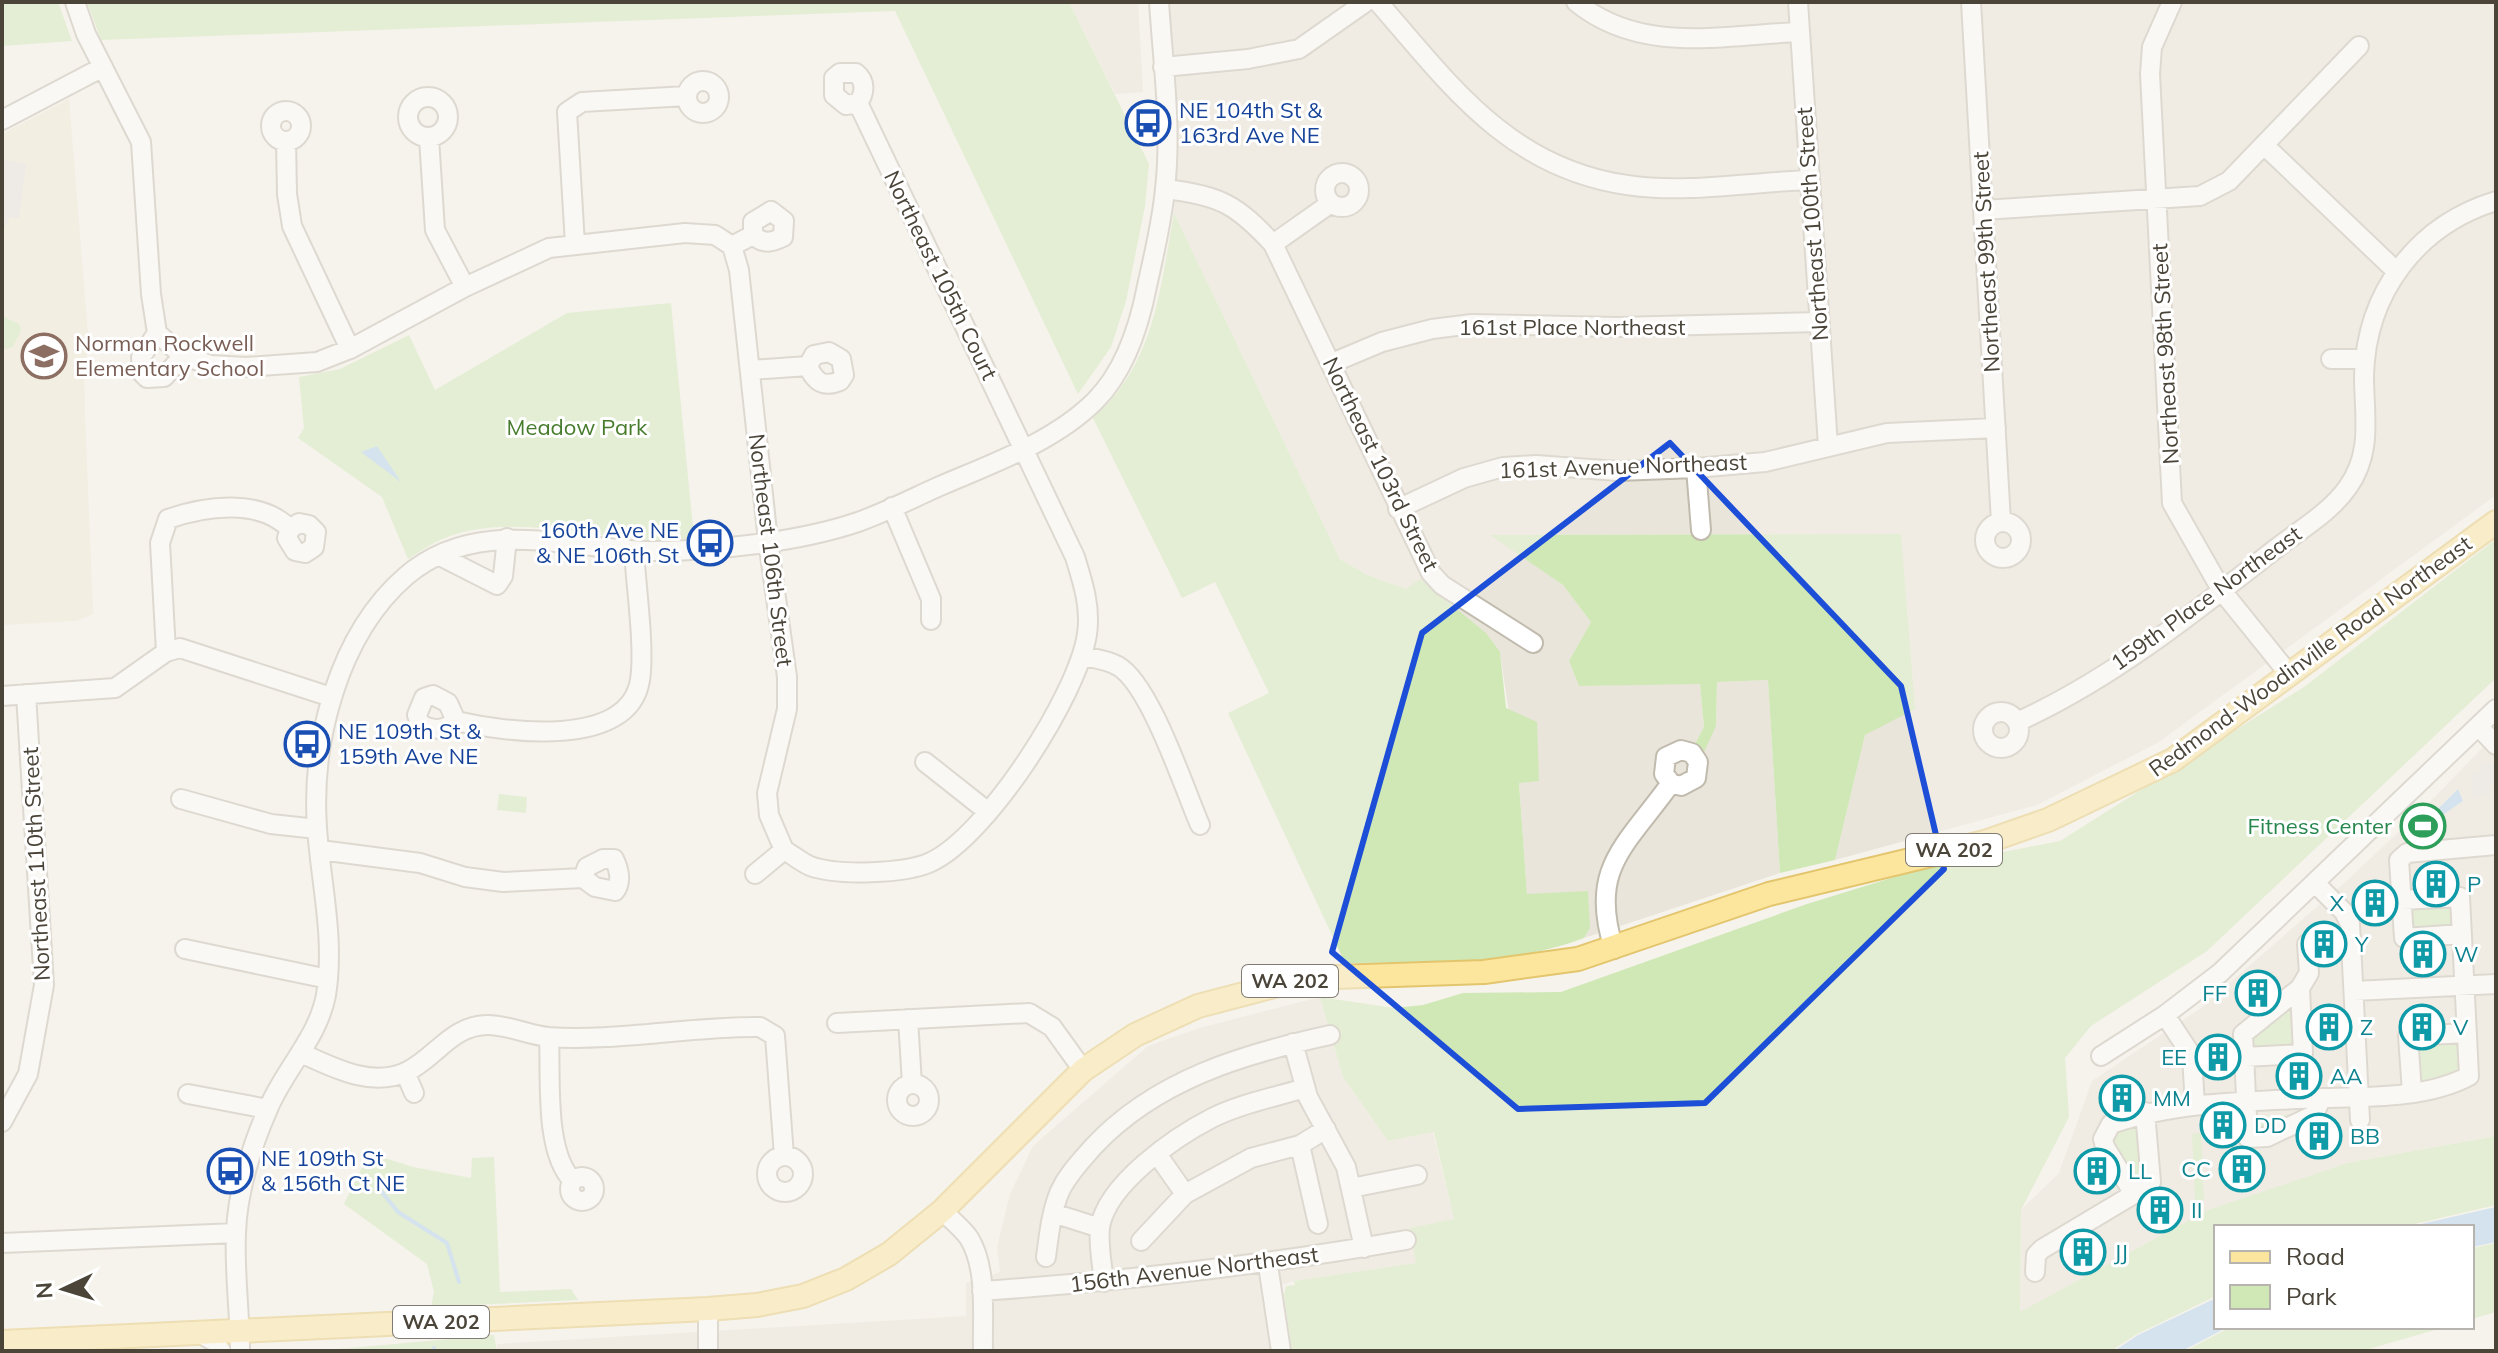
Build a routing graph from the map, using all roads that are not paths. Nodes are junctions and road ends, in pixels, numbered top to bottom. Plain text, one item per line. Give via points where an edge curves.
1 (75, 2) edge
2 (1159, 2) edge
3 (1366, 2) edge
4 (1378, 2) edge
5 (1576, 2) edge
6 (1798, 2) edge
7 (1971, 2) edge
8 (2172, 2) edge
9 (1800, 32) junction
10 (2359, 46) dead end
11 (103, 67) junction
12 (1163, 67) junction
13 (687, 96) dead end
14 (858, 103) dead end
15 (2, 120) edge
16 (429, 138) dead end
17 (286, 141) dead end
18 (2264, 145) junction
19 (1809, 180) junction
20 (1165, 189) junction
21 (2157, 200) junction
22 (2496, 201) edge
23 (1331, 203) dead end
24 (1983, 210) junction
25 (753, 235) dead end
26 (575, 244) junction
27 (1273, 244) junction
28 (732, 246) junction
29 (2395, 270) junction
30 (465, 287) junction
31 (1818, 322) junction
32 (157, 333) junction
33 (350, 349) junction
34 (183, 356) junction
35 (2331, 359) dead end
36 (2365, 359) junction
37 (1332, 363) junction
38 (808, 366) dead end
39 (750, 370) junction
40 (1996, 428) junction
41 (1828, 446) junction
42 (1024, 448) junction
43 (1696, 468) junction
44 (892, 507) junction
45 (1398, 509) junction
46 (2001, 522) dead end
47 (2496, 522) edge
48 (290, 529) dead end
49 (1701, 530) dead end
50 (507, 538) junction
51 (768, 541) junction
52 (634, 551) junction
53 (440, 556) junction
54 (2222, 591) junction
55 (931, 620) dead end
56 (1533, 643) dead end
57 (166, 652) junction
58 (1082, 656) junction
59 (2289, 674) junction
60 (26, 694) junction
61 (2, 696) edge
62 (331, 697) junction
63 (2496, 709) edge
64 (456, 721) dead end
65 (2017, 722) dead end
66 (2478, 726) junction
67 (2496, 745) edge
68 (925, 762) dead end
69 (1671, 783) dead end
70 (181, 799) dead end
71 (987, 811) junction
72 (1200, 825) dead end
73 (317, 829) junction
74 (2496, 845) edge
75 (320, 850) junction
76 (784, 850) junction
77 (755, 874) dead end
78 (583, 878) dead end
79 (2316, 884) junction
80 (2402, 900) junction
81 (2462, 934) junction
82 (2307, 944) dead end
83 (185, 949) dead end
84 (1614, 949) junction
85 (328, 979) junction
86 (2496, 984) edge
87 (2465, 986) junction
88 (2300, 988) junction
89 (2354, 991) junction
90 (2165, 1015) junction
91 (908, 1019) junction
92 (837, 1023) dead end
93 (2467, 1033) junction
94 (1330, 1035) dead end
95 (549, 1037) junction
96 (1293, 1043) junction
97 (301, 1053) junction
98 (2101, 1056) dead end
99 (2244, 1057) junction
100 (1083, 1070) junction
101 (405, 1072) junction
102 (912, 1084) dead end
103 (1305, 1088) junction
104 (2412, 1092) junction
105 (414, 1093) dead end
106 (188, 1094) dead end
107 (2359, 1098) junction
108 (2321, 1099) junction
109 (2247, 1104) junction
110 (2195, 1106) junction
111 (268, 1109) junction
112 (2145, 1112) junction
113 (2360, 1120) dead end
114 (2, 1122) edge
115 (1326, 1129) junction
116 (1300, 1145) junction
117 (1157, 1154) junction
118 (784, 1156) dead end
119 (1417, 1175) dead end
120 (573, 1181) dead end
121 (1351, 1188) junction
122 (1185, 1194) junction
123 (2134, 1194) junction
124 (942, 1211) junction
125 (1053, 1213) junction
126 (1318, 1224) dead end
127 (1100, 1228) junction
128 (236, 1233) junction
129 (1406, 1240) dead end
130 (1141, 1241) dead end
131 (2, 1243) edge
132 (1364, 1248) junction
133 (1046, 1257) dead end
134 (1268, 1265) junction
135 (2035, 1272) dead end
136 (1104, 1282) junction
137 (982, 1291) junction
138 (708, 1309) junction
139 (197, 1332) junction
140 (240, 1340) edge
141 (2, 1342) edge
142 (221, 1351) edge
143 (708, 1351) edge
144 (983, 1351) edge
145 (1281, 1351) edge

1 - 11 street
2 - 12 street
3 - 12 street via 1299,49
4 - 19 street via 1487,123 1516,146 1551,162 1626,185
5 - 9 street via 1635,35
6 - 9 street, Northeast 100th Street
7 - 24 street, Northeast 99th Street
8 - 21 street, Northeast 98th Street via 2152,47
9 - 19 street, Northeast 100th Street
10 - 18 street
11 - 15 street
11 - 32 street via 141,142
12 - 20 street
13 - 26 street via 572,106 566,121
14 - 42 street, Northeast 105th Court
16 - 30 street via 435,230
17 - 33 street via 292,226
18 - 21 street via 2216,190
18 - 29 street
19 - 31 street, Northeast 100th Street
20 - 27 street, Northeast 103rd Street via 1218,199 1242,211
20 - 42 street via 1142,310 1114,377 1071,421
21 - 24 street
21 - 54 street, Northeast 98th Street via 2172,503
22 - 29 street via 2444,223
23 - 27 street
24 - 40 street, Northeast 99th Street
25 - 28 street
26 - 28 street via 685,233 715,235
26 - 30 street via 549,248
27 - 37 street, Northeast 103rd Street
28 - 39 street, Northeast 106th Street
29 - 36 street via 2373,314
30 - 33 street
31 - 37 street, 161st Place Northeast via 1472,324 1382,342
31 - 41 street, Northeast 100th Street
32 - 34 street
32 - 34 street via 141,357 147,378 164,377
33 - 34 street via 291,365 211,365
35 - 36 street
36 - 54 street, 159th Place Northeast via 2366,446 2347,488
37 - 45 street, Northeast 103rd Street
38 - 39 street
39 - 51 street, Northeast 106th Street
40 - 41 street, 161st Avenue Northeast via 1887,433
40 - 46 street, Northeast 99th Street
41 - 43 street, 161st Avenue Northeast via 1765,462
42 - 44 street
42 - 58 street, Northeast 105th Court via 1075,557 1088,602
43 - 45 street, 161st Avenue Northeast via 1503,467 1464,478
43 - 49 street
44 - 51 street via 819,532
44 - 55 street via 931,599
45 - 56 street, Northeast 103rd Street via 1442,585
47 - 59 main road, Redmond-Woodinville Road Northeast / WA 202
48 - 57 street via 280,519 244,508 188,512 168,519 160,543
50 - 52 street
50 - 53 street
50 - 53 street via 497,585
51 - 52 street
51 - 76 street, Northeast 106th Street via 787,709 767,793 769,815
52 - 64 street via 640,679 634,700 621,713 591,727 558,731
53 - 62 street via 392,590 361,634
54 - 59 street, Northeast 98th Street
54 - 65 street, 159th Place Northeast via 2058,703
57 - 60 street via 115,688
57 - 62 street via 192,650
58 - 71 street, Northeast 105th Court via 1036,749
58 - 72 street via 1117,665 1132,678
59 - 84 main road, Redmond-Woodinville Road Northeast / WA 202 via 2173,760 2048,820 1985,842 1769,894
60 - 61 street
60 - 114 street, Northeast 110th Street via 44,985 28,1074
62 - 73 street via 317,772
63 - 66 street
66 - 67 street
66 - 79 street
68 - 71 street
69 - 84 street via 1607,873 1605,921
70 - 73 street via 271,824
71 - 76 street, Northeast 105th Court via 955,845 915,868 838,872 810,866
73 - 75 street
74 - 80 street via 2407,853 2399,860
75 - 78 street via 420,863 503,882
75 - 85 street via 330,941
76 - 77 street
79 - 89 street via 2350,924
79 - 90 street via 2220,973
80 - 81 street via 2460,897
80 - 81 street via 2404,938
81 - 87 street
82 - 88 street via 2309,973
83 - 85 street
84 - 100 main road, Redmond-Woodinville Road Northeast / WA 202 via 1517,969 1355,974 1277,984 1165,1018
85 - 97 street via 320,1016
86 - 87 street
87 - 89 street
87 - 93 street
88 - 99 street via 2243,1034
88 - 99 street via 2303,1054
89 - 107 street
90 - 98 street
90 - 110 street via 2192,1056
91 - 92 street
91 - 100 street via 1011,1011 1040,1017
91 - 102 street
93 - 104 street via 2469,1076
93 - 104 street via 2408,1036
94 - 96 street
95 - 101 street via 490,1025 470,1027
95 - 118 street via 766,1028 775,1036 779,1054
95 - 120 street via 557,1156
96 - 103 street
96 - 125 street via 1192,1076 1140,1106 1072,1170
97 - 101 street via 349,1074 383,1077
97 - 111 street
99 - 109 street
100 - 124 main road, Redmond-Woodinville Road Northeast / WA 202
101 - 105 street
103 - 115 street
103 - 117 street via 1213,1117
104 - 107 street
106 - 111 street
107 - 108 street
107 - 113 street
108 - 109 street
108 - 109 street via 2314,1115 2267,1137 2248,1138
109 - 110 street
110 - 112 street
111 - 128 street via 240,1199
112 - 123 street via 2151,1182
112 - 123 street via 2111,1124 2103,1139
115 - 116 street
115 - 121 street
116 - 122 street via 1251,1158
116 - 126 street
117 - 122 street
117 - 127 street via 1116,1194
119 - 121 street
121 - 132 street
122 - 130 street
123 - 135 street via 2042,1249
124 - 137 street via 969,1238
124 - 138 main road, Redmond-Woodinville Road Northeast / WA 202 via 889,1254 846,1279 793,1298
125 - 127 street
125 - 133 street
127 - 136 street
128 - 131 street
128 - 140 street
129 - 132 street, 156th Avenue Northeast
132 - 134 street, 156th Avenue Northeast
134 - 136 street, 156th Avenue Northeast
134 - 145 street
136 - 137 street, 156th Avenue Northeast
137 - 144 street
138 - 140 main road, Redmond-Woodinville Road Northeast / WA 202
138 - 143 street
139 - 140 main road, Redmond-Woodinville Road Northeast / WA 202
139 - 141 main road, Redmond-Woodinville Road Northeast / WA 202
139 - 142 street

